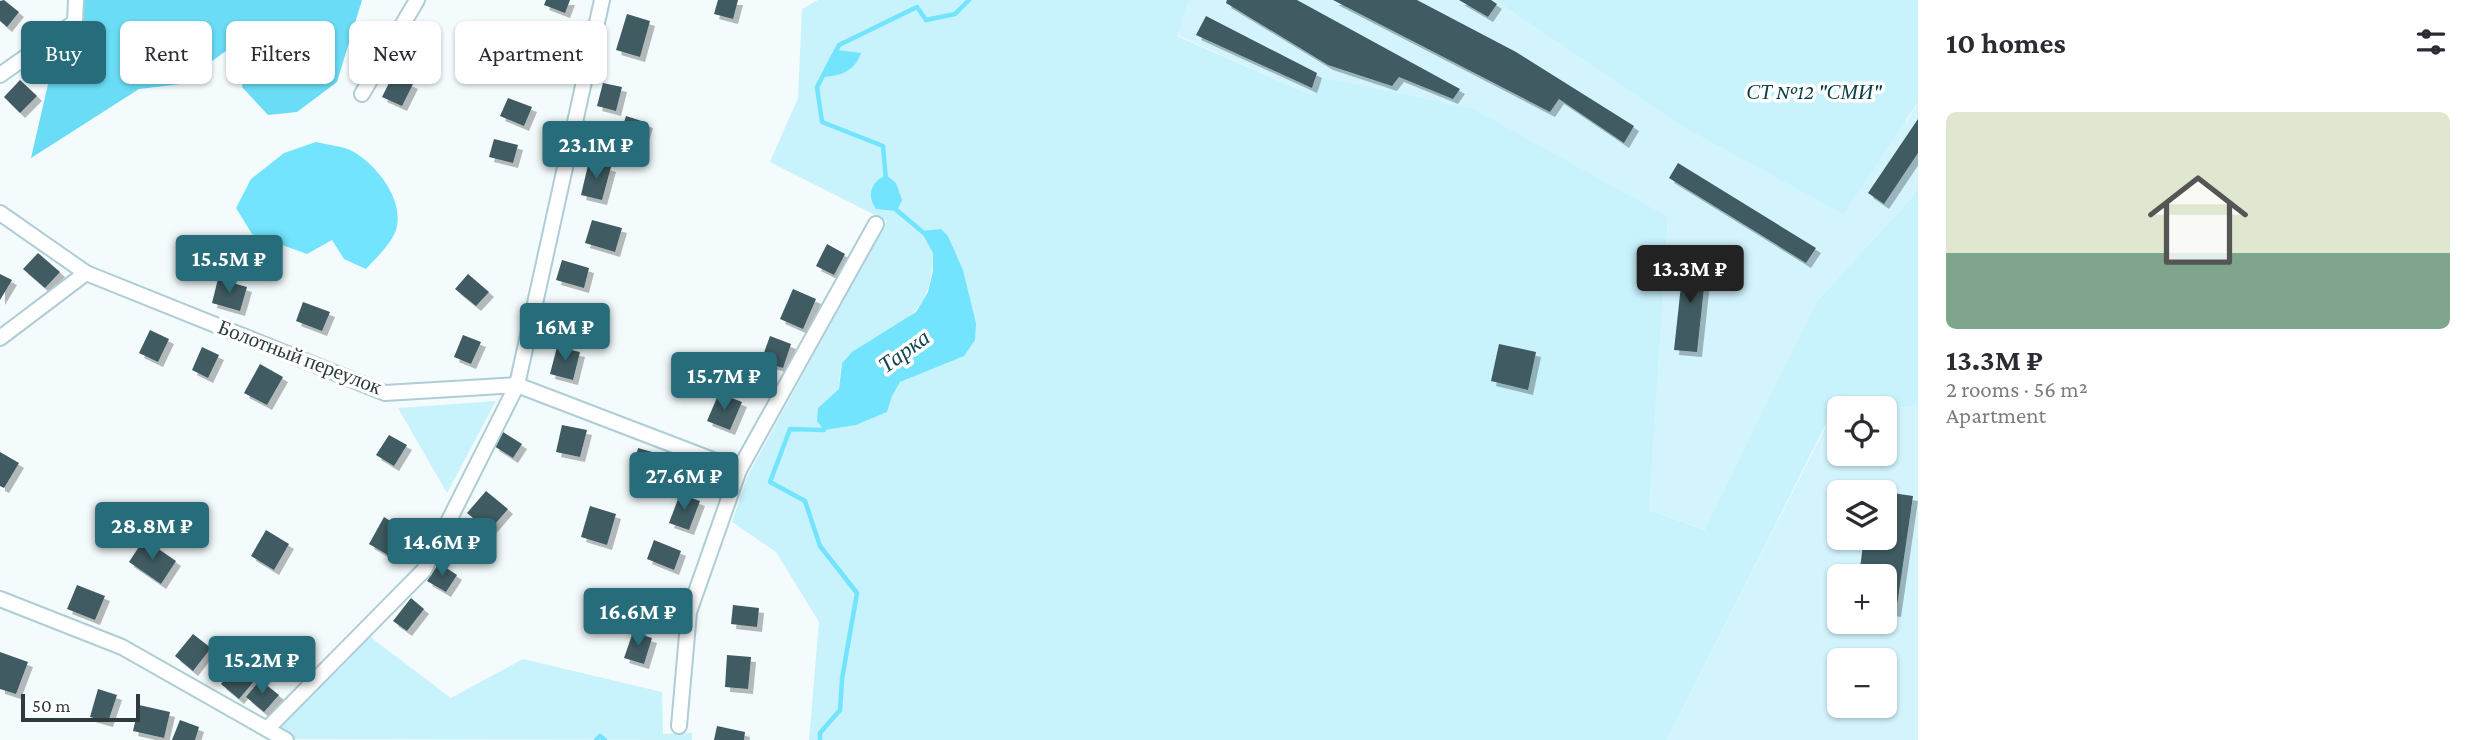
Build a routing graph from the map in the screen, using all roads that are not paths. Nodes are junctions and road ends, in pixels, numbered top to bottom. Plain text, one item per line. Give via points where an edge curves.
1 (76, 0) edge
2 (417, 0) edge
3 (601, 0) edge
4 (0, 75) edge
5 (362, 94) dead end
6 (0, 213) edge
7 (876, 224) dead end
8 (86, 273) junction
9 (0, 338) edge
10 (517, 385) junction
11 (739, 470) junction
12 (0, 599) edge
13 (679, 726) dead end
14 (268, 728) junction
15 (286, 740) edge

1 - 4 street via 75,22
2 - 5 street
3 - 10 street
6 - 8 street, Болотный переулок
7 - 11 street
8 - 9 street
8 - 10 street, Болотный переулок via 385,393
10 - 11 street, Болотный переулок
10 - 14 street via 424,570
11 - 13 street via 689,612
12 - 14 street via 122,647
14 - 15 street

